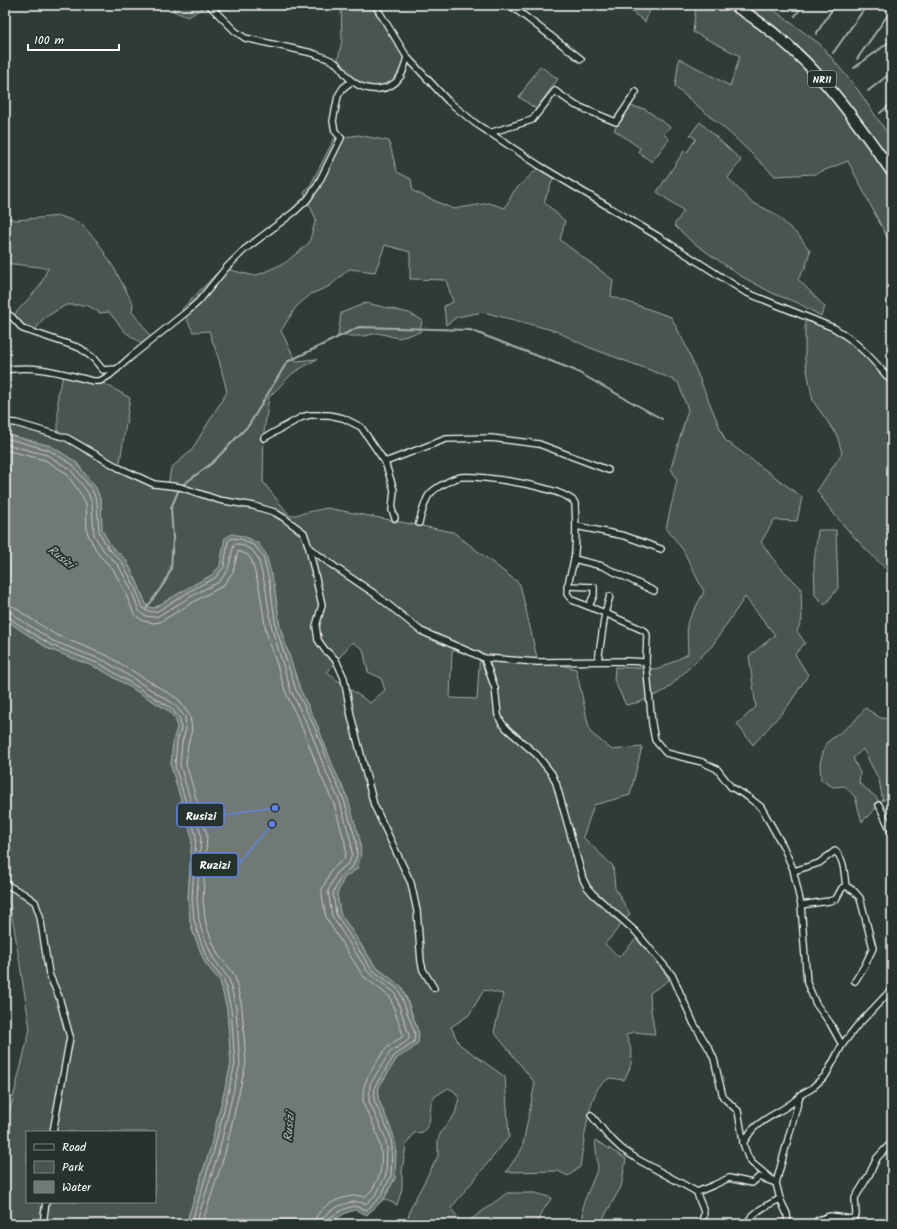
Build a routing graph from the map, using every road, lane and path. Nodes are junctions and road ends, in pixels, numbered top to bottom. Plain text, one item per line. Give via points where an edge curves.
1 (209, 5) edge
2 (375, 5) edge
3 (510, 5) edge
4 (733, 5) edge
5 (407, 57) junction
6 (581, 59) dead end
7 (352, 81) junction
8 (636, 92) dead end
9 (489, 132) junction
10 (892, 172) edge
11 (5, 312) edge
12 (117, 369) junction
13 (5, 370) edge
14 (892, 382) edge
15 (5, 422) edge
16 (264, 438) dead end
17 (385, 462) junction
18 (608, 470) dead end
19 (395, 518) dead end
20 (419, 524) dead end
21 (576, 526) junction
22 (310, 548) junction
23 (661, 549) dead end
24 (574, 559) junction
25 (567, 586) junction
26 (654, 591) dead end
27 (610, 596) dead end
28 (589, 606) junction
29 (605, 613) junction
30 (484, 658) junction
31 (598, 661) junction
32 (646, 662) junction
33 (878, 805) dead end
34 (892, 833) edge
35 (794, 871) junction
36 (5, 882) edge
37 (846, 886) junction
38 (801, 905) junction
39 (855, 981) dead end
40 (434, 988) dead end
41 (892, 989) edge
42 (842, 1045) junction
43 (800, 1096) junction
44 (590, 1115) dead end
45 (54, 1131) edge
46 (892, 1142) edge
47 (743, 1143) junction
48 (776, 1183) junction
49 (697, 1192) junction
50 (780, 1199) junction
51 (46, 1203) edge
52 (43, 1224) edge
53 (699, 1224) edge
54 (746, 1224) edge
55 (788, 1224) edge
56 (815, 1224) edge

1 - 7 street via 244,38 312,53 337,64
2 - 5 street
3 - 6 street
4 - 10 highway, NR11 via 776,34 803,59 861,128
5 - 7 street via 399,79 385,88 371,89
5 - 9 street via 448,102
7 - 12 street via 338,96 333,121 335,131 341,138 324,174 311,194 294,212 244,250 199,301
8 - 9 street via 616,122 575,105 555,91 532,120
9 - 14 street via 745,292 844,334 855,342
11 - 12 street via 23,329 80,348 103,370
12 - 13 street via 100,381 42,369
15 - 22 street via 67,438 119,468 154,484 180,487 218,500 274,512 304,534
16 - 17 street via 302,417 330,415 361,427
17 - 18 street via 446,439 491,438 539,444
17 - 19 street via 394,490 392,510
20 - 21 street via 428,495 452,480 470,477 516,482 567,496 575,502
21 - 23 street via 625,536
21 - 24 street
22 - 30 street via 421,630
22 - 40 street via 322,605 316,626 318,640 336,660 344,678 374,805 410,883 417,911 421,962
24 - 25 street
24 - 26 street via 602,566
25 - 28 street via 570,598
25 - 28 street via 594,587 594,595
27 - 29 street
28 - 29 street
29 - 31 street
29 - 32 street via 647,634
30 - 31 street via 538,662
30 - 47 street via 495,688 501,722 537,755 552,774 587,887 636,932 672,975 694,1024 714,1059 723,1097 738,1111
31 - 32 street
32 - 35 street via 655,740 666,753 712,766 731,787 756,803 765,813
33 - 34 street
35 - 37 street via 819,863 835,851 840,855
35 - 38 street
36 - 45 street via 35,902 40,916 49,974 59,997 70,1037
37 - 38 street via 836,899
37 - 39 street via 860,898 873,948
38 - 42 street via 806,983
41 - 42 street via 856,1026
42 - 43 street via 826,1075
43 - 47 street via 752,1130
43 - 48 street
44 - 49 street via 622,1149
46 - 56 street via 877,1158 856,1198 856,1215 852,1219 830,1216 818,1220
47 - 48 street via 752,1164
48 - 49 street via 759,1177 752,1183 729,1178
48 - 50 street
49 - 53 street via 705,1212
50 - 54 street via 752,1215
50 - 55 street via 787,1214
51 - 52 street

